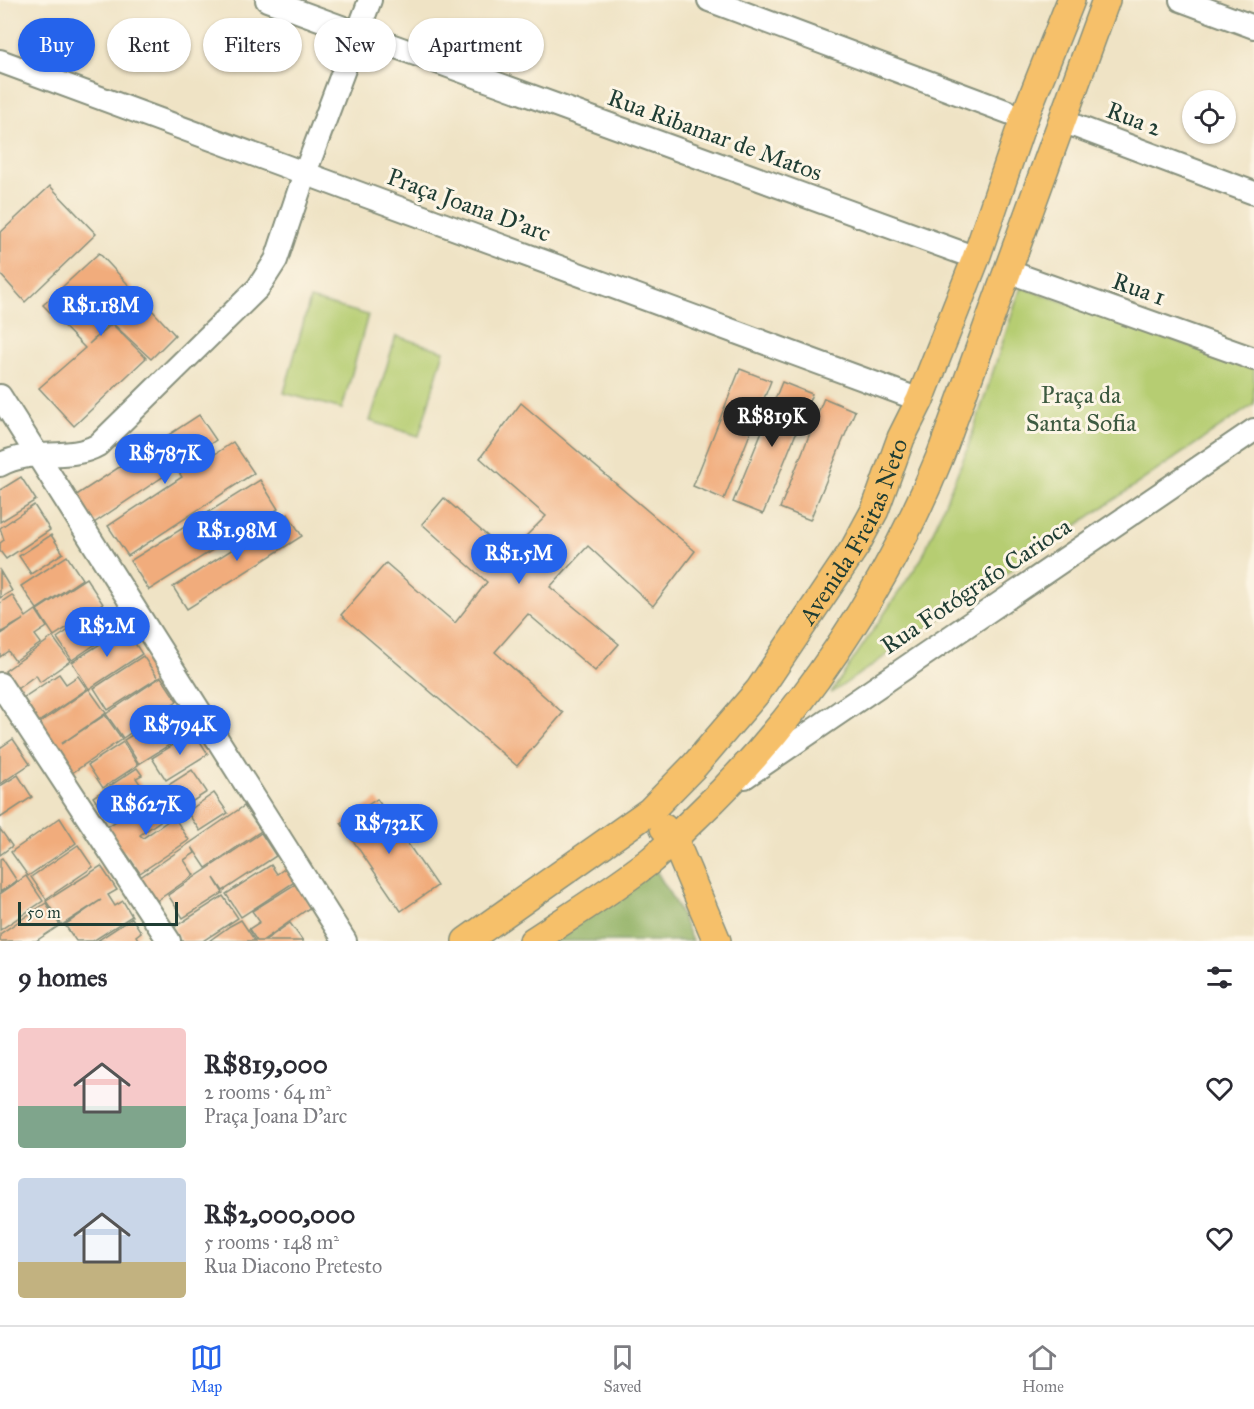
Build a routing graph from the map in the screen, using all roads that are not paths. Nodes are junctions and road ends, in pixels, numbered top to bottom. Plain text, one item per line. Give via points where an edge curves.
1 (267, 0) edge
2 (370, 0) edge
3 (709, 0) edge
4 (1071, 0) edge
5 (1106, 0) edge
6 (1181, 0) edge
7 (315, 18) edge
8 (364, 18) edge
9 (1254, 27) edge
10 (1056, 42) junction
11 (396, 48) edge
12 (1086, 55) junction
13 (0, 61) edge
14 (344, 72) edge
15 (1024, 118) junction
16 (1062, 121) junction
17 (305, 173) junction
18 (1254, 193) edge
19 (976, 258) junction
20 (1007, 271) junction
21 (1254, 359) edge
22 (0, 396) edge
23 (920, 400) junction
24 (1254, 430) edge
25 (37, 454) junction
26 (0, 465) edge
27 (0, 684) edge
28 (729, 788) junction
29 (650, 811) junction
30 (674, 839) junction
31 (169, 941) edge
32 (345, 941) edge
33 (466, 941) edge
34 (533, 941) edge
35 (717, 941) edge

1 - 7 street, Rua Ribamar de Matos
2 - 8 street
3 - 15 street
4 - 10 main road, Avenida Freitas Neto
5 - 12 main road, Avenida Freitas Neto
6 - 9 street
10 - 12 main road
10 - 15 main road, Avenida Freitas Neto
11 - 19 street, Rua Ribamar de Matos
12 - 16 main road, Avenida Freitas Neto
13 - 17 street, Praça Joana D'arc
14 - 17 street
15 - 19 main road, Avenida Freitas Neto
16 - 18 street, Rua 2
16 - 20 main road, Avenida Freitas Neto
17 - 23 street, Praça Joana D'arc
17 - 25 street via 276,260 258,288 98,445 82,451
19 - 23 main road, Avenida Freitas Neto
20 - 21 street, Rua 1
20 - 28 main road, Avenida Freitas Neto via 941,454 900,544 842,642
22 - 25 street
23 - 29 main road, Avenida Freitas Neto via 901,438 875,510 807,621 731,724
24 - 28 street, Rua Fotógrafo Carioca
25 - 26 street
25 - 32 street
27 - 31 street
28 - 30 main road, Avenida Freitas Neto
29 - 30 main road
29 - 33 main road, Avenida Freitas Neto
30 - 34 main road, Avenida Freitas Neto via 650,861
30 - 35 main road

